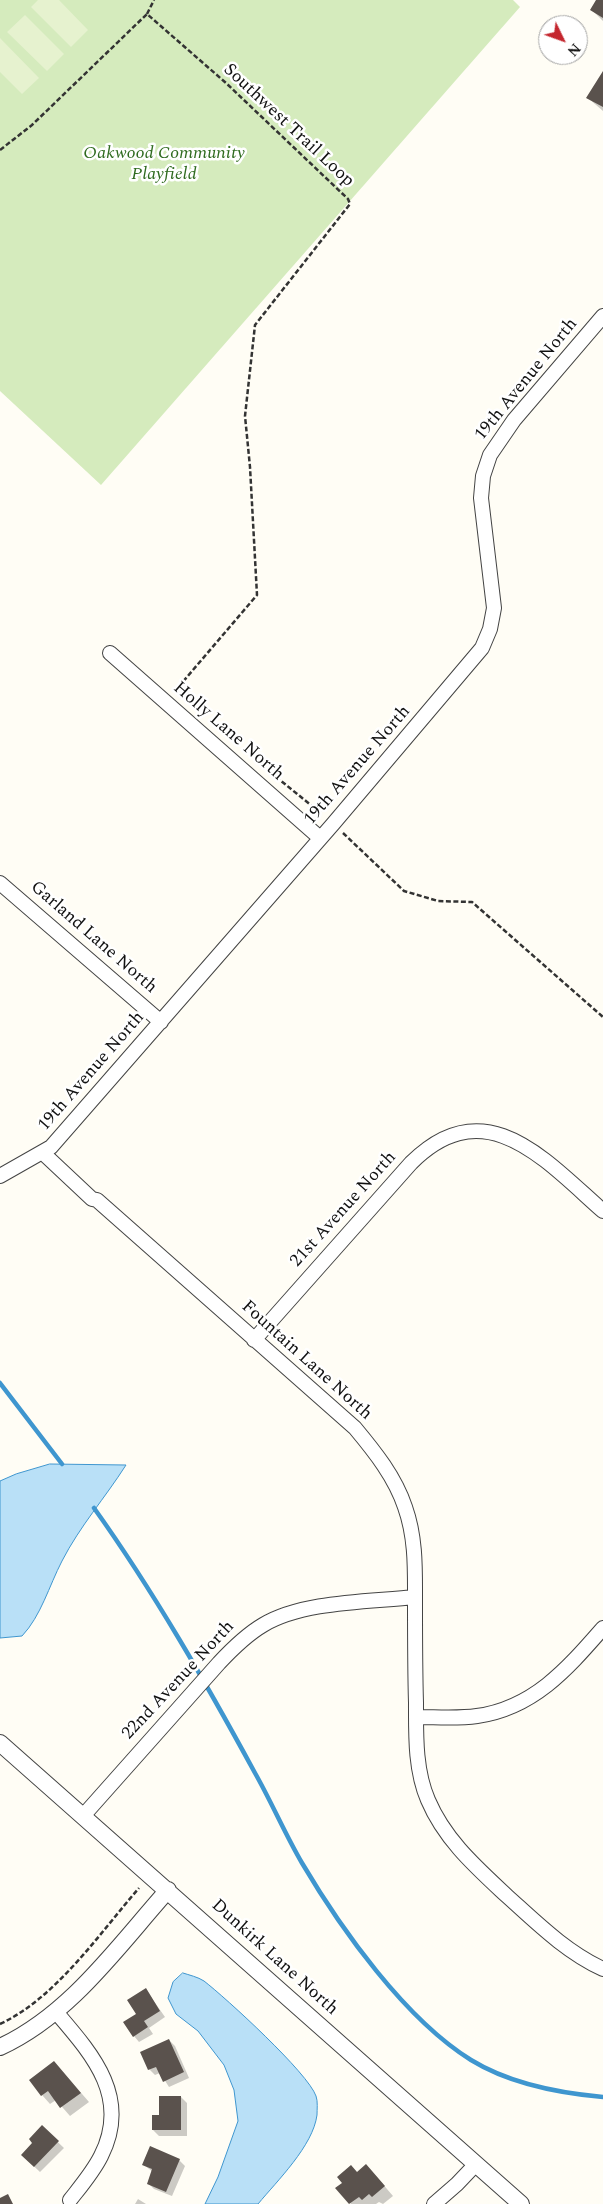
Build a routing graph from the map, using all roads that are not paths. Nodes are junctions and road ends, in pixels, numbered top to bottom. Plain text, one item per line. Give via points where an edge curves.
1 (603, 316) edge
2 (110, 653) dead end
3 (320, 838) junction
4 (0, 883) edge
5 (162, 1022) junction
6 (43, 1153) junction
7 (0, 1176) edge
8 (603, 1211) edge
9 (254, 1340) junction
10 (415, 1597) junction
11 (603, 1628) edge
12 (416, 1717) junction
13 (0, 1743) edge
14 (84, 1816) junction
15 (168, 1890) junction
16 (603, 1969) edge
17 (56, 2012) junction
18 (0, 2047) edge
19 (476, 2164) junction
20 (70, 2200) dead end
21 (434, 2204) edge
22 (521, 2204) edge

1 - 3 street, 19th Avenue North via 514,420 490,455 480,498 494,608 482,648
2 - 3 street, Holly Lane North
3 - 5 street, 19th Avenue North
4 - 5 street, Garland Lane North
5 - 6 street, 19th Avenue North
6 - 7 street, 19th Avenue North
6 - 9 street, Fountain Lane North
8 - 9 street, 21st Avenue North via 522,1143 502,1134 479,1130 460,1132 424,1149
9 - 10 street, Fountain Lane North via 354,1428 392,1479 405,1508 413,1539
10 - 12 street, Fountain Lane North
10 - 14 street, 22nd Avenue North via 321,1607 292,1613 264,1624 239,1641
11 - 12 street via 552,1683 504,1710 477,1716
12 - 16 street via 420,1769 427,1799 441,1827 476,1867 561,1944
13 - 14 street, Dunkirk Lane North
14 - 15 street, Dunkirk Lane North
15 - 17 street
15 - 19 street, Dunkirk Lane North
17 - 18 street
17 - 20 street via 100,2067 109,2088 111,2111 109,2134 102,2155
19 - 21 street
19 - 22 street, Dunkirk Lane North

